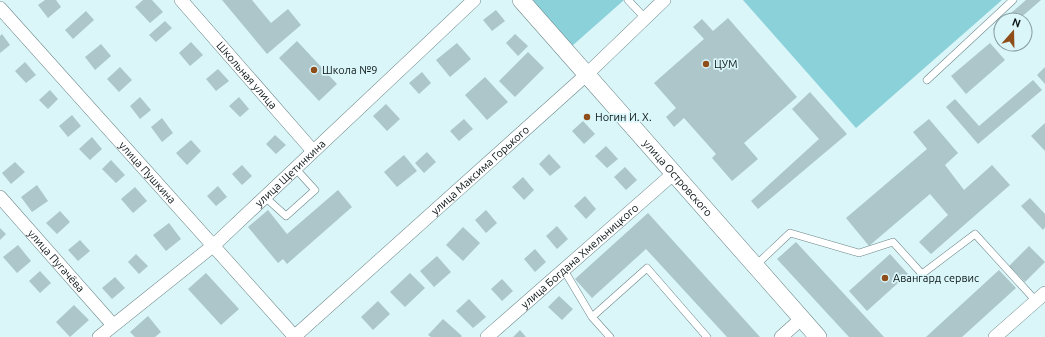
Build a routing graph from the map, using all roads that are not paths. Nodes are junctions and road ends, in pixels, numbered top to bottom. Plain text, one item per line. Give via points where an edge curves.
1 (181, 0) edge
2 (474, 0) edge
3 (521, 0) edge
4 (628, 0) edge
5 (664, 0) edge
6 (1013, 0) edge
7 (0, 8) edge
8 (645, 18) junction
9 (586, 74) junction
10 (927, 80) dead end
11 (313, 151) junction
12 (295, 168) junction
13 (673, 174) junction
14 (0, 197) edge
15 (265, 197) junction
16 (214, 245) junction
17 (755, 266) junction
18 (564, 270) junction
19 (1040, 297) edge
20 (592, 317) junction
21 (801, 319) junction
22 (113, 325) junction
23 (99, 337) edge
24 (295, 337) edge
25 (487, 337) edge
26 (610, 337) edge
27 (706, 337) edge
28 (781, 337) edge
29 (818, 337) edge
30 (995, 337) edge

1 - 11 street, Школьная улица
2 - 11 street, улица Щетинкина
3 - 9 street, улица Островского
4 - 8 lane
5 - 8 street, улица Максима Горького
6 - 10 lane
7 - 16 street, улица Пушкина
8 - 9 street, улица Максима Горького
9 - 13 street, улица Островского
9 - 24 street, улица Максима Горького
11 - 12 street, улица Щетинкина
12 - 15 street, улица Щетинкина
12 - 15 lane via 315,190 286,216
13 - 17 street, улица Островского
13 - 18 street, улица Богдана Хмельницкого
14 - 22 street, улица Пугачёва
15 - 16 street, улица Щетинкина
16 - 22 street, улица Щетинкина
16 - 24 street, улица Пушкина
17 - 19 lane via 790,233 859,253 893,242 922,274 975,234
17 - 21 street, улица Островского
18 - 20 lane
18 - 25 street, улица Богдана Хмельницкого
19 - 30 street
20 - 26 lane
20 - 27 lane via 647,268
21 - 28 street
21 - 29 street, улица Островского
22 - 23 street, улица Щетинкина

